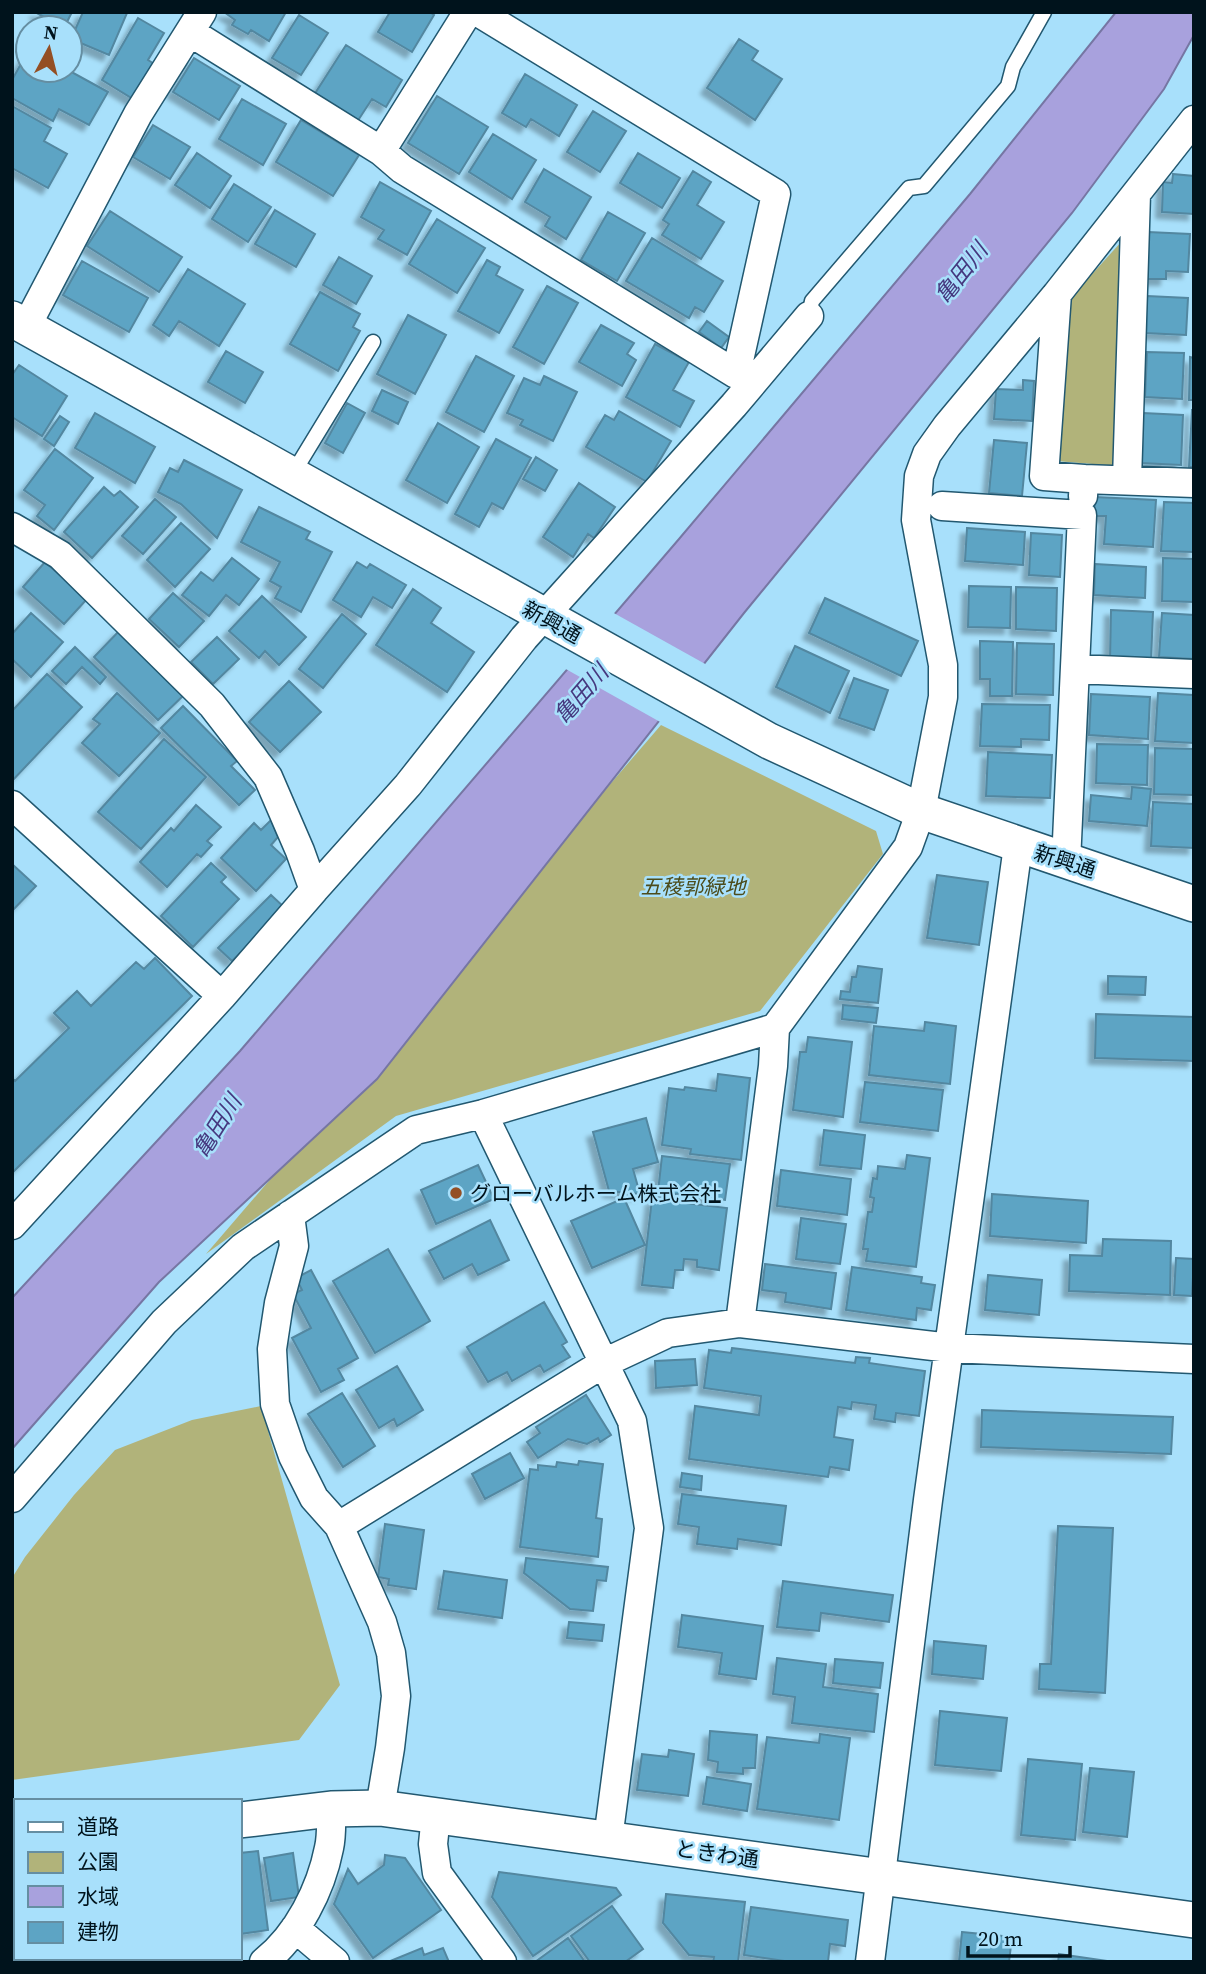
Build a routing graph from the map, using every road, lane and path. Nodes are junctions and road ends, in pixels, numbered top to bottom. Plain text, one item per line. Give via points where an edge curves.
1 (468, 12) edge
2 (478, 12) edge
3 (1044, 12) edge
4 (196, 22) edge
5 (1194, 120) edge
6 (381, 151) junction
7 (1136, 194) junction
8 (1057, 294) junction
9 (809, 316) joint
10 (19, 323) edge
11 (373, 342) dead end
12 (736, 374) junction
13 (734, 405) junction
14 (291, 476) junction
15 (1044, 477) junction
16 (1084, 478) junction
17 (1127, 480) junction
18 (1194, 483) edge
19 (942, 506) dead end
20 (1042, 512) junction
21 (1082, 515) junction
22 (12, 527) edge
23 (551, 621) junction
24 (1075, 669) junction
25 (1194, 674) edge
26 (12, 805) edge
27 (921, 811) junction
28 (1018, 846) junction
29 (1066, 862) junction
30 (314, 890) junction
31 (1194, 904) edge
32 (222, 996) junction
33 (775, 1028) junction
34 (483, 1114) junction
35 (290, 1215) junction
36 (12, 1225) edge
37 (740, 1323) junction
38 (950, 1348) junction
39 (1194, 1359) edge
40 (604, 1363) junction
41 (12, 1498) edge
42 (339, 1526) junction
43 (380, 1808) junction
44 (331, 1809) junction
45 (436, 1815) junction
46 (242, 1820) edge
47 (608, 1839) junction
48 (882, 1878) junction
49 (1194, 1920) edge
50 (295, 1928) junction
51 (264, 1962) edge
52 (335, 1962) edge
53 (502, 1962) edge
54 (870, 1962) edge

1 - 6 street
2 - 12 street via 776,194
3 - 9 lane via 1013,67 1008,86 924,186 909,188 812,301
4 - 6 street
4 - 10 street
5 - 7 street
6 - 12 street via 402,169
7 - 8 street
7 - 17 street
8 - 15 street
8 - 27 street via 947,426 919,476 916,520 943,665 940,719
9 - 13 street
10 - 14 street, 新興通
11 - 14 lane
12 - 13 street
13 - 23 street
14 - 23 street, 新興通
15 - 16 street
15 - 20 street
16 - 17 street
16 - 21 street
17 - 18 street
19 - 20 street
20 - 21 street
21 - 24 street
22 - 30 street via 60,555 212,705 268,777
23 - 27 street, 新興通 via 769,741
23 - 30 street via 524,638 408,785
24 - 25 street
24 - 29 street
26 - 32 street
27 - 28 street, 新興通
27 - 33 street via 908,847
28 - 29 street, 新興通
28 - 38 street
29 - 31 street, 新興通
30 - 32 street
32 - 36 street
33 - 34 street
33 - 37 street
34 - 35 street via 416,1130
34 - 40 street
35 - 41 street via 243,1247 164,1322
35 - 42 street via 294,1246 272,1349 275,1404 314,1499
37 - 38 street
37 - 40 street via 668,1333
38 - 39 street
38 - 48 street
40 - 42 street
40 - 47 street via 632,1421 649,1528
42 - 43 street via 391,1653 396,1696
43 - 44 street, ときわ通
43 - 45 street, ときわ通
44 - 46 street, ときわ通
44 - 50 street via 330,1846 320,1883
45 - 47 street, ときわ通
45 - 53 street via 433,1844 437,1872
47 - 48 street, ときわ通
48 - 49 street, ときわ通
48 - 54 street
50 - 51 street
50 - 52 street

